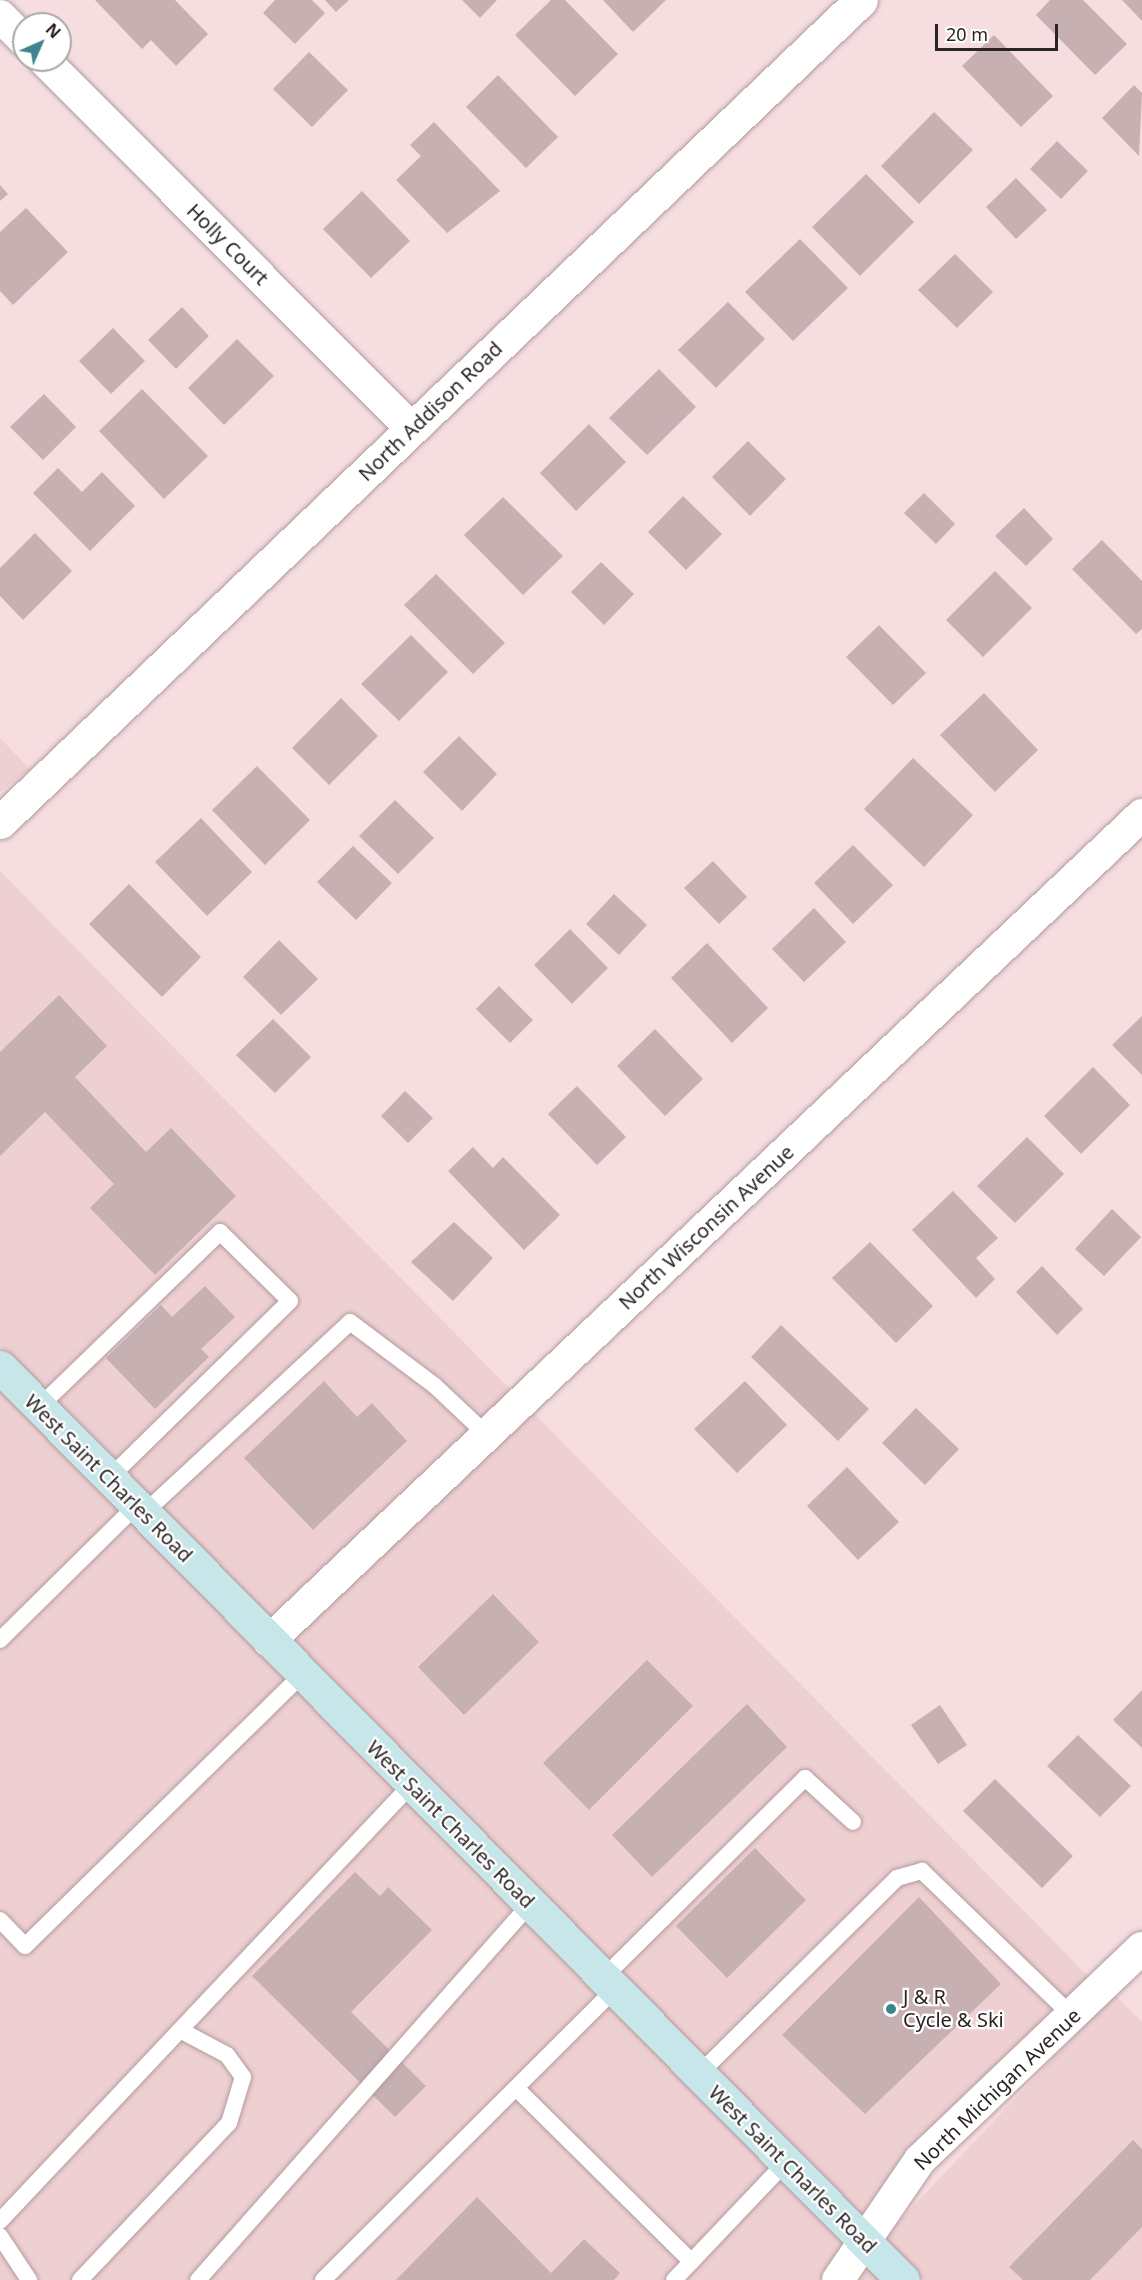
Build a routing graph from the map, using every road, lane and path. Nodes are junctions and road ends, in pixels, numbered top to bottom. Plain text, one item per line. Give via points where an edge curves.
1 (861, 0) edge
2 (0, 16) edge
3 (12, 28) edge
4 (56, 72) edge
5 (411, 428) junction
6 (1142, 814) edge
7 (0, 822) edge
8 (0, 1368) edge
9 (39, 1407) junction
10 (487, 1435) junction
11 (109, 1478) junction
12 (140, 1510) junction
13 (0, 1640) edge
14 (270, 1641) junction
15 (303, 1674) junction
16 (412, 1784) junction
17 (853, 1822) dead end
18 (530, 1904) junction
19 (0, 1920) edge
20 (1142, 1948) edge
21 (609, 1983) junction
22 (1071, 2015) junction
23 (180, 2030) junction
24 (699, 2074) junction
25 (516, 2088) junction
26 (786, 2162) junction
27 (0, 2221) edge
28 (0, 2236) edge
29 (864, 2241) junction
30 (692, 2262) junction
31 (29, 2280) edge
32 (80, 2280) edge
33 (198, 2280) edge
34 (323, 2280) edge
35 (674, 2280) edge
36 (838, 2280) edge
37 (903, 2280) edge

1 - 5 street, North Addison Road
2 - 3 street
4 - 5 street, Holly Court
5 - 7 street, North Addison Road
6 - 10 street, North Wisconsin Avenue
8 - 9 main road, West Saint Charles Road
9 - 11 main road, West Saint Charles Road
9 - 11 lane via 220,1232 290,1301
10 - 12 lane via 434,1385 350,1323
10 - 14 street, North Wisconsin Avenue
11 - 12 main road, West Saint Charles Road
12 - 13 lane
12 - 14 main road, West Saint Charles Road
14 - 15 main road, West Saint Charles Road
15 - 16 main road, West Saint Charles Road
15 - 19 lane via 25,1946
16 - 18 main road, West Saint Charles Road
16 - 23 lane
17 - 21 lane via 806,1778
18 - 21 main road, West Saint Charles Road
18 - 33 lane
20 - 22 street, North Michigan Avenue
21 - 24 main road, West Saint Charles Road
21 - 25 lane
22 - 24 lane via 922,1871 897,1878
22 - 29 street, North Michigan Avenue via 920,2160
23 - 27 lane
23 - 32 lane via 227,2055 243,2077 228,2123
24 - 26 main road, West Saint Charles Road
25 - 30 lane
25 - 34 lane
26 - 29 main road, West Saint Charles Road
26 - 30 lane
28 - 31 lane
29 - 36 street, North Michigan Avenue
29 - 37 main road, West Saint Charles Road
30 - 35 lane

